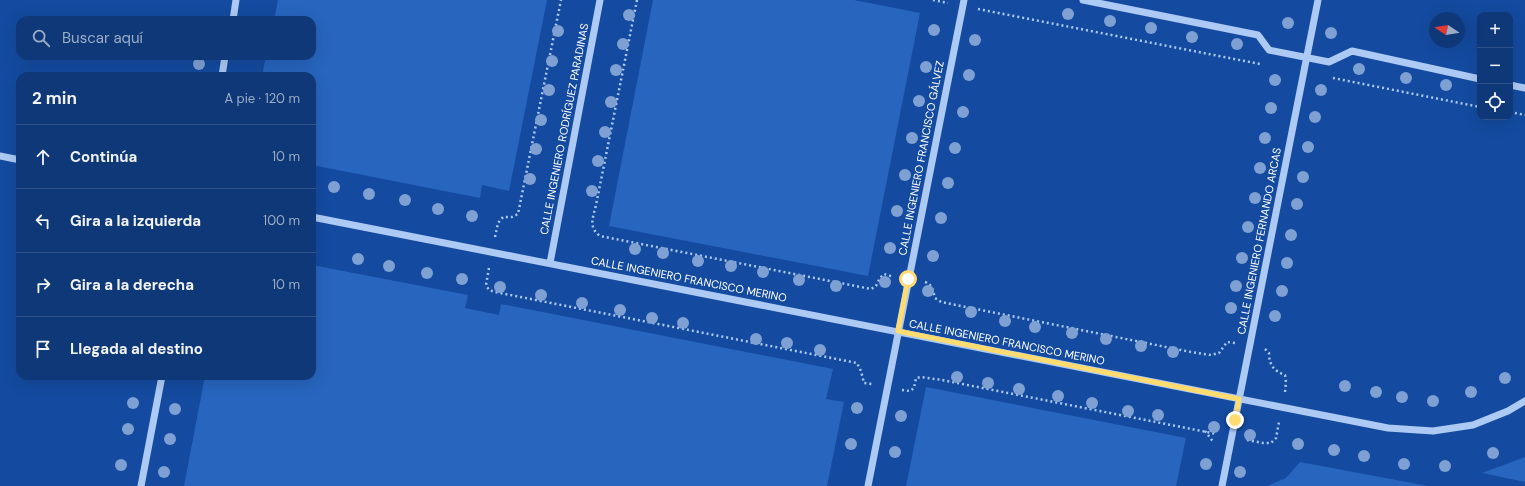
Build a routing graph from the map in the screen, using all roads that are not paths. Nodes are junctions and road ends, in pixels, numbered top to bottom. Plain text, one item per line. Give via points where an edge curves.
1 (236, 0) edge
2 (600, 0) edge
3 (1083, 0) edge
4 (1318, 0) edge
5 (963, 3) edge
6 (233, 16) edge
7 (1307, 57) junction
8 (225, 60) edge
9 (223, 72) edge
10 (1477, 78) edge
11 (1513, 86) edge
12 (1525, 88) edge
13 (0, 156) edge
14 (16, 159) edge
15 (316, 218) edge
16 (550, 263) junction
17 (898, 331) junction
18 (161, 380) edge
19 (1239, 399) junction
20 (1525, 401) edge
21 (141, 486) edge
22 (868, 486) edge
23 (1222, 486) edge

1 - 6 street
2 - 16 street, CALLE INGENIERO RODRÍGUEZ PARADINAS
3 - 7 street via 1258,35 1268,50
4 - 7 street, CALLE INGENIERO FERNANDO ARCAS
5 - 17 street, CALLE INGENIERO FRANCISCO GÁLVEZ
7 - 10 street via 1329,62 1352,51
7 - 19 street, CALLE INGENIERO FERNANDO ARCAS
8 - 9 street
11 - 12 street
13 - 14 street
15 - 16 street, CALLE INGENIERO FRANCISCO MERINO
16 - 17 street, CALLE INGENIERO FRANCISCO MERINO
17 - 19 street, CALLE INGENIERO FRANCISCO MERINO
17 - 22 street, CALLE INGENIERO FRANCISCO GÁLVEZ
18 - 21 street
19 - 20 street, CALLE INGENIERO FRANCISCO MERINO via 1388,428 1433,432 1473,425 1508,412
19 - 23 street, CALLE INGENIERO FERNANDO ARCAS

